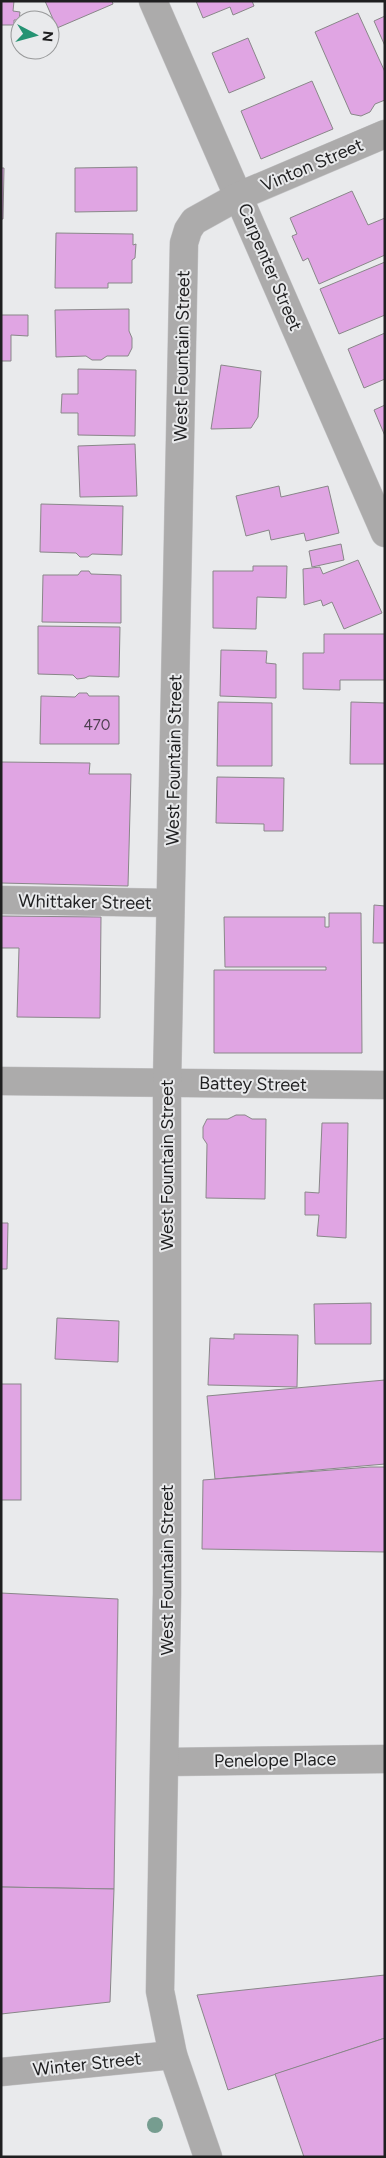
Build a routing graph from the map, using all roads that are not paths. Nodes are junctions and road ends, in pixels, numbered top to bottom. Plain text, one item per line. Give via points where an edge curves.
1 (153, 1) edge
2 (385, 134) edge
3 (239, 196) junction
4 (385, 533) edge
5 (1, 900) edge
6 (170, 903) junction
7 (1, 1081) edge
8 (167, 1083) junction
9 (385, 1085) edge
10 (385, 1759) edge
11 (166, 1762) junction
12 (173, 2055) junction
13 (1, 2072) edge
14 (208, 2157) edge

1 - 3 street, Carpenter Street
2 - 3 street, Vinton Street
3 - 4 street, Carpenter Street
3 - 6 street, West Fountain Street via 194,222 184,243
5 - 6 street, Whittaker Street
6 - 8 street, West Fountain Street
7 - 8 street, Battey Street
8 - 9 street, Battey Street
8 - 11 street, West Fountain Street
10 - 11 street, Penelope Place
11 - 12 street, West Fountain Street via 160,1991
12 - 13 street, Winter Street
12 - 14 street, West Fountain Street

